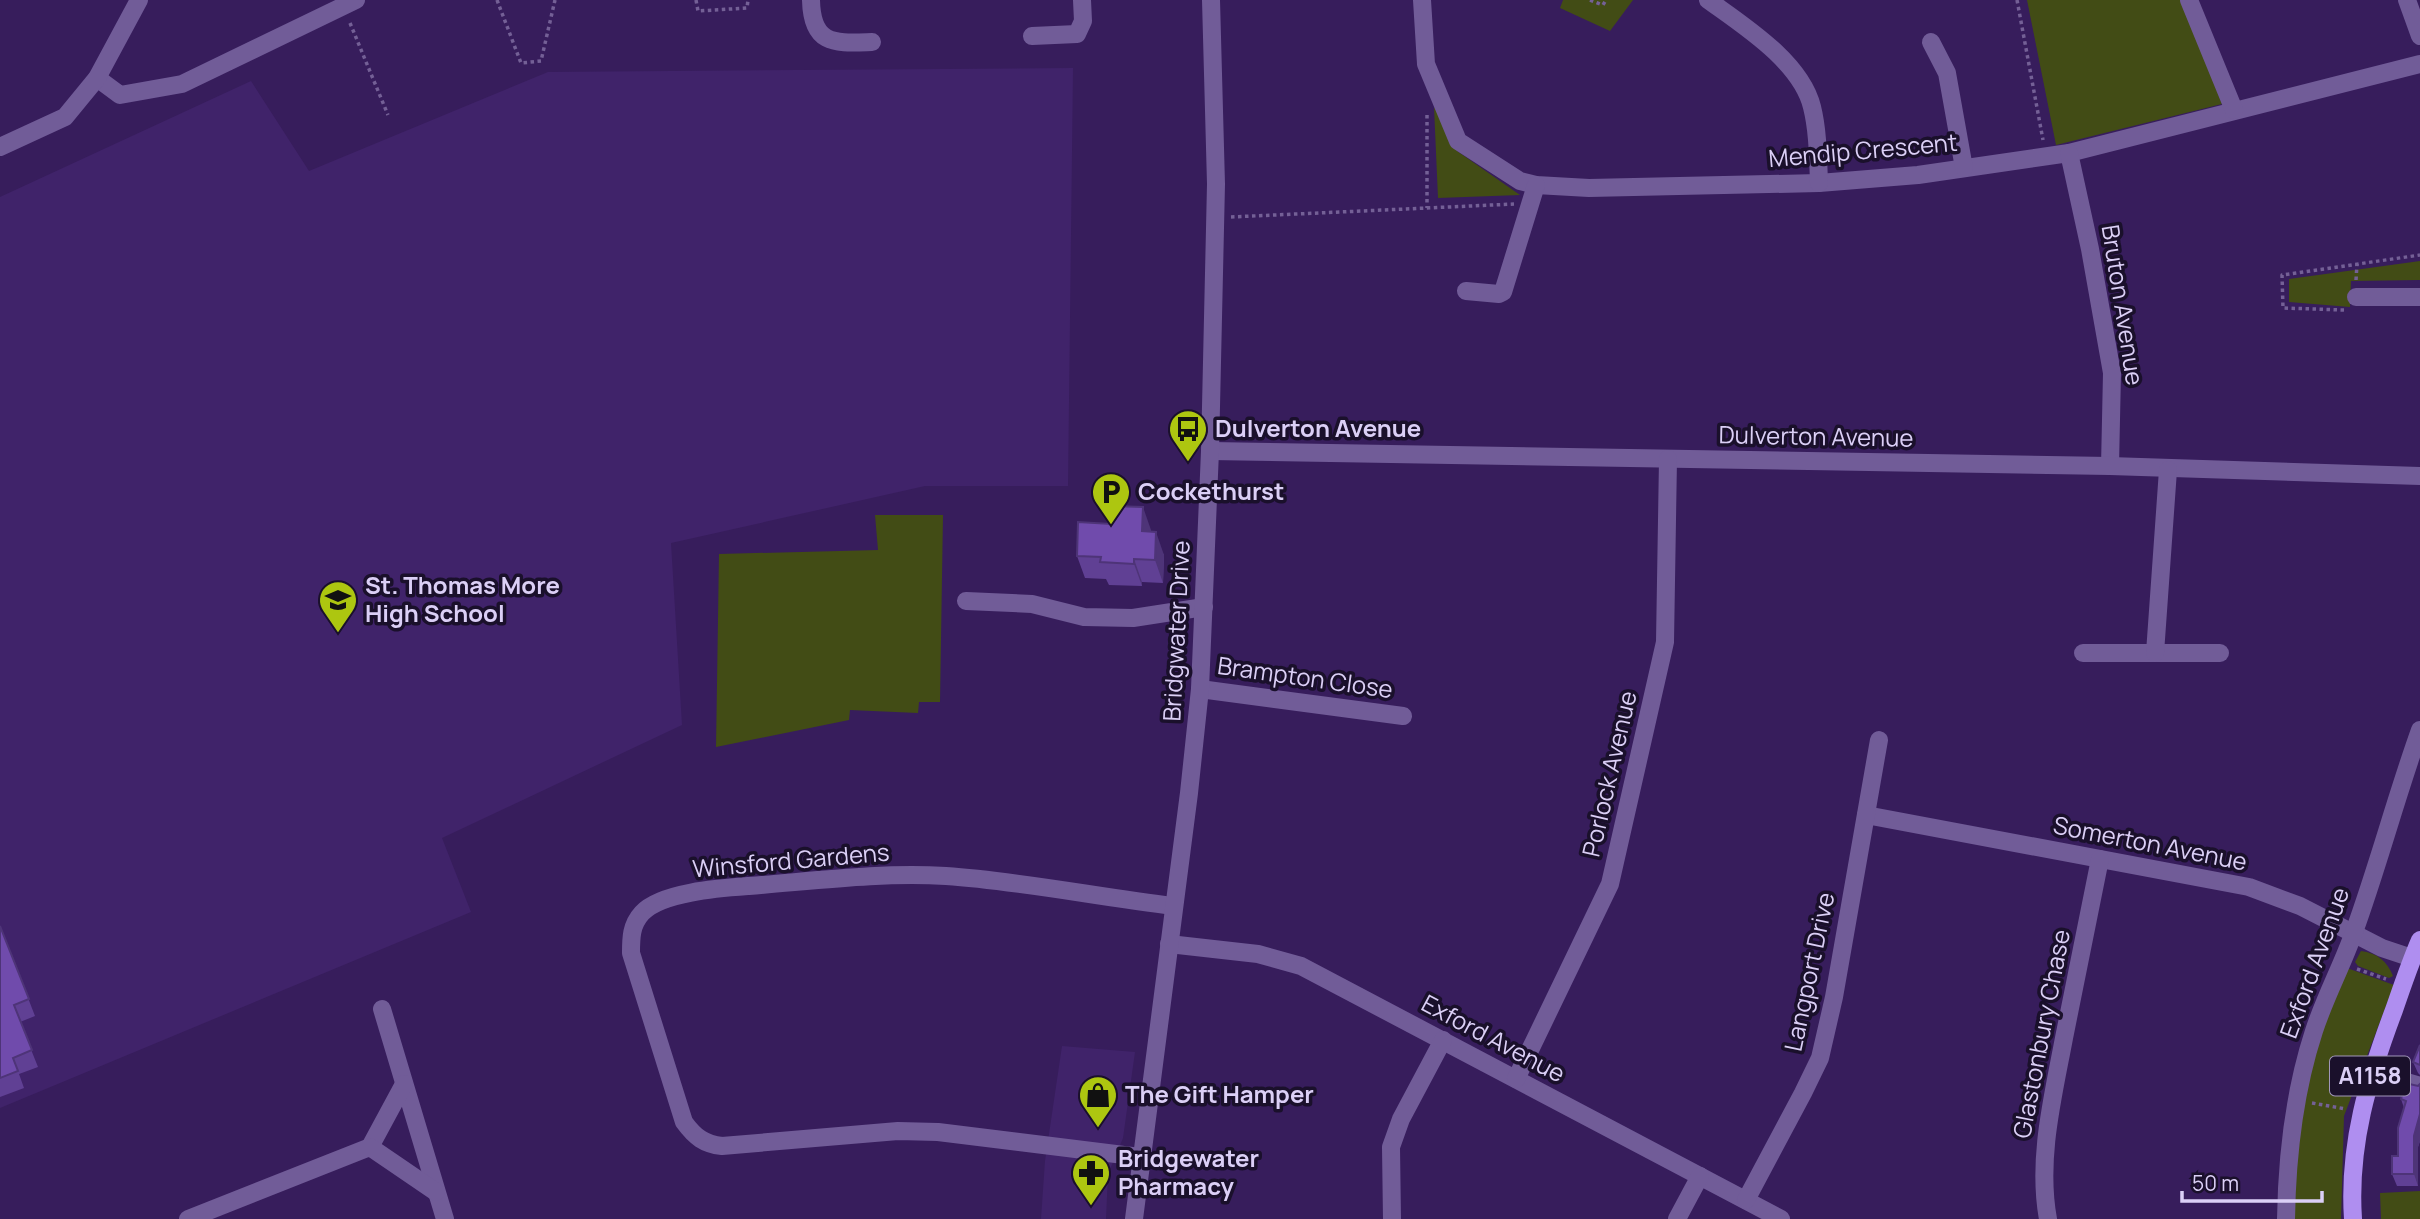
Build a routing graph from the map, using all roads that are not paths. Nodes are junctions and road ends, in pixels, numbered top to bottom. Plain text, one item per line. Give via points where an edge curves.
1 (139, 0) edge
2 (811, 0) edge
3 (1082, 0) edge
4 (1211, 0) edge
5 (1422, 0) edge
6 (1708, 0) edge
7 (2189, 0) edge
8 (2407, 0) edge
9 (350, 3) edge
10 (1032, 36) dead end
11 (2420, 36) edge
12 (1931, 42) dead end
13 (872, 43) dead end
14 (2420, 64) edge
15 (97, 78) junction
16 (2234, 110) junction
17 (0, 147) edge
18 (2069, 153) junction
19 (1964, 168) junction
20 (1819, 183) junction
21 (1536, 184) junction
22 (1466, 291) dead end
23 (2356, 297) dead end
24 (2420, 297) edge
25 (1210, 451) junction
26 (1668, 459) junction
27 (2110, 466) junction
28 (2168, 470) junction
29 (2420, 476) edge
30 (966, 601) dead end
31 (1204, 607) junction
32 (2083, 653) dead end
33 (2155, 653) junction
34 (2220, 653) dead end
35 (1200, 689) junction
36 (1403, 716) dead end
37 (2420, 730) edge
38 (1879, 740) dead end
39 (1866, 815) junction
40 (2100, 859) junction
41 (1174, 906) junction
42 (2353, 934) junction
43 (2420, 940) edge
44 (1169, 944) junction
45 (2412, 958) junction
46 (382, 1009) dead end
47 (1443, 1040) junction
48 (2372, 1072) junction
49 (1516, 1079) junction
50 (404, 1084) junction
51 (2420, 1086) edge
52 (370, 1147) junction
53 (1140, 1157) junction
54 (1700, 1176) junction
55 (436, 1192) junction
56 (1746, 1200) junction
57 (188, 1219) edge
58 (444, 1219) edge
59 (1134, 1219) edge
60 (1392, 1219) edge
61 (1677, 1219) edge
62 (1781, 1219) edge
63 (2048, 1219) edge
64 (2286, 1219) edge
65 (2353, 1219) edge

1 - 15 street
2 - 13 street via 823,37
3 - 10 street via 1083,21 1077,34
4 - 25 street, Bridgwater Drive via 1215,218
5 - 21 street, Mendip Crescent via 1426,64 1458,141 1520,181
6 - 20 street via 1792,68 1812,105
7 - 16 street
8 - 11 street
9 - 15 street via 182,84 120,95
12 - 19 street via 1947,73
14 - 16 street, Mendip Crescent
15 - 17 street via 65,117
16 - 18 street, Mendip Crescent
18 - 19 street, Mendip Crescent
18 - 27 street, Bruton Avenue via 2112,373
19 - 20 street, Mendip Crescent
20 - 21 street, Mendip Crescent via 1589,188
21 - 22 street via 1503,292
23 - 24 street
25 - 26 street, Dulverton Avenue
25 - 31 street, Bridgwater Drive
26 - 27 street, Dulverton Avenue
26 - 49 street, Porlock Avenue via 1665,642 1610,884
27 - 28 street, Dulverton Avenue
28 - 29 street, Dulverton Avenue
28 - 33 street
30 - 31 street via 1032,604 1084,617 1133,618
31 - 35 street, Bridgwater Drive
32 - 33 street
33 - 34 street
35 - 36 street, Brampton Close
35 - 41 street, Bridgwater Drive
37 - 42 street, Exford Avenue
38 - 39 street, Langport Drive
39 - 40 street, Somerton Avenue
39 - 56 street, Langport Drive via 1820,1058
40 - 42 street, Somerton Avenue via 2249,887 2300,906
40 - 63 street, Glastonbury Chase via 2050,1109 2044,1154
41 - 44 street, Bridgwater Drive
41 - 53 street, Winsford Gardens via 947,876 882,875 703,890 656,903 642,913 631,937 631,953 684,1122 708,1144 938,1132
42 - 45 street, Somerton Avenue
42 - 64 street, Exford Avenue via 2315,1028 2296,1100
43 - 45 main road, A1158
44 - 47 street, Exford Avenue via 1258,954 1301,966
44 - 53 street, Bridgwater Drive
45 - 48 main road, A1158
46 - 50 street
47 - 49 street, Exford Avenue
47 - 60 street via 1391,1147
48 - 51 street
48 - 65 main road, A1158 via 2360,1112 2353,1166
49 - 54 street, Exford Avenue
50 - 52 street
50 - 55 street
52 - 55 street
52 - 57 street
53 - 59 street, Bridgwater Drive
54 - 56 street, Exford Avenue
54 - 61 street
55 - 58 street
56 - 62 street, Exford Avenue

